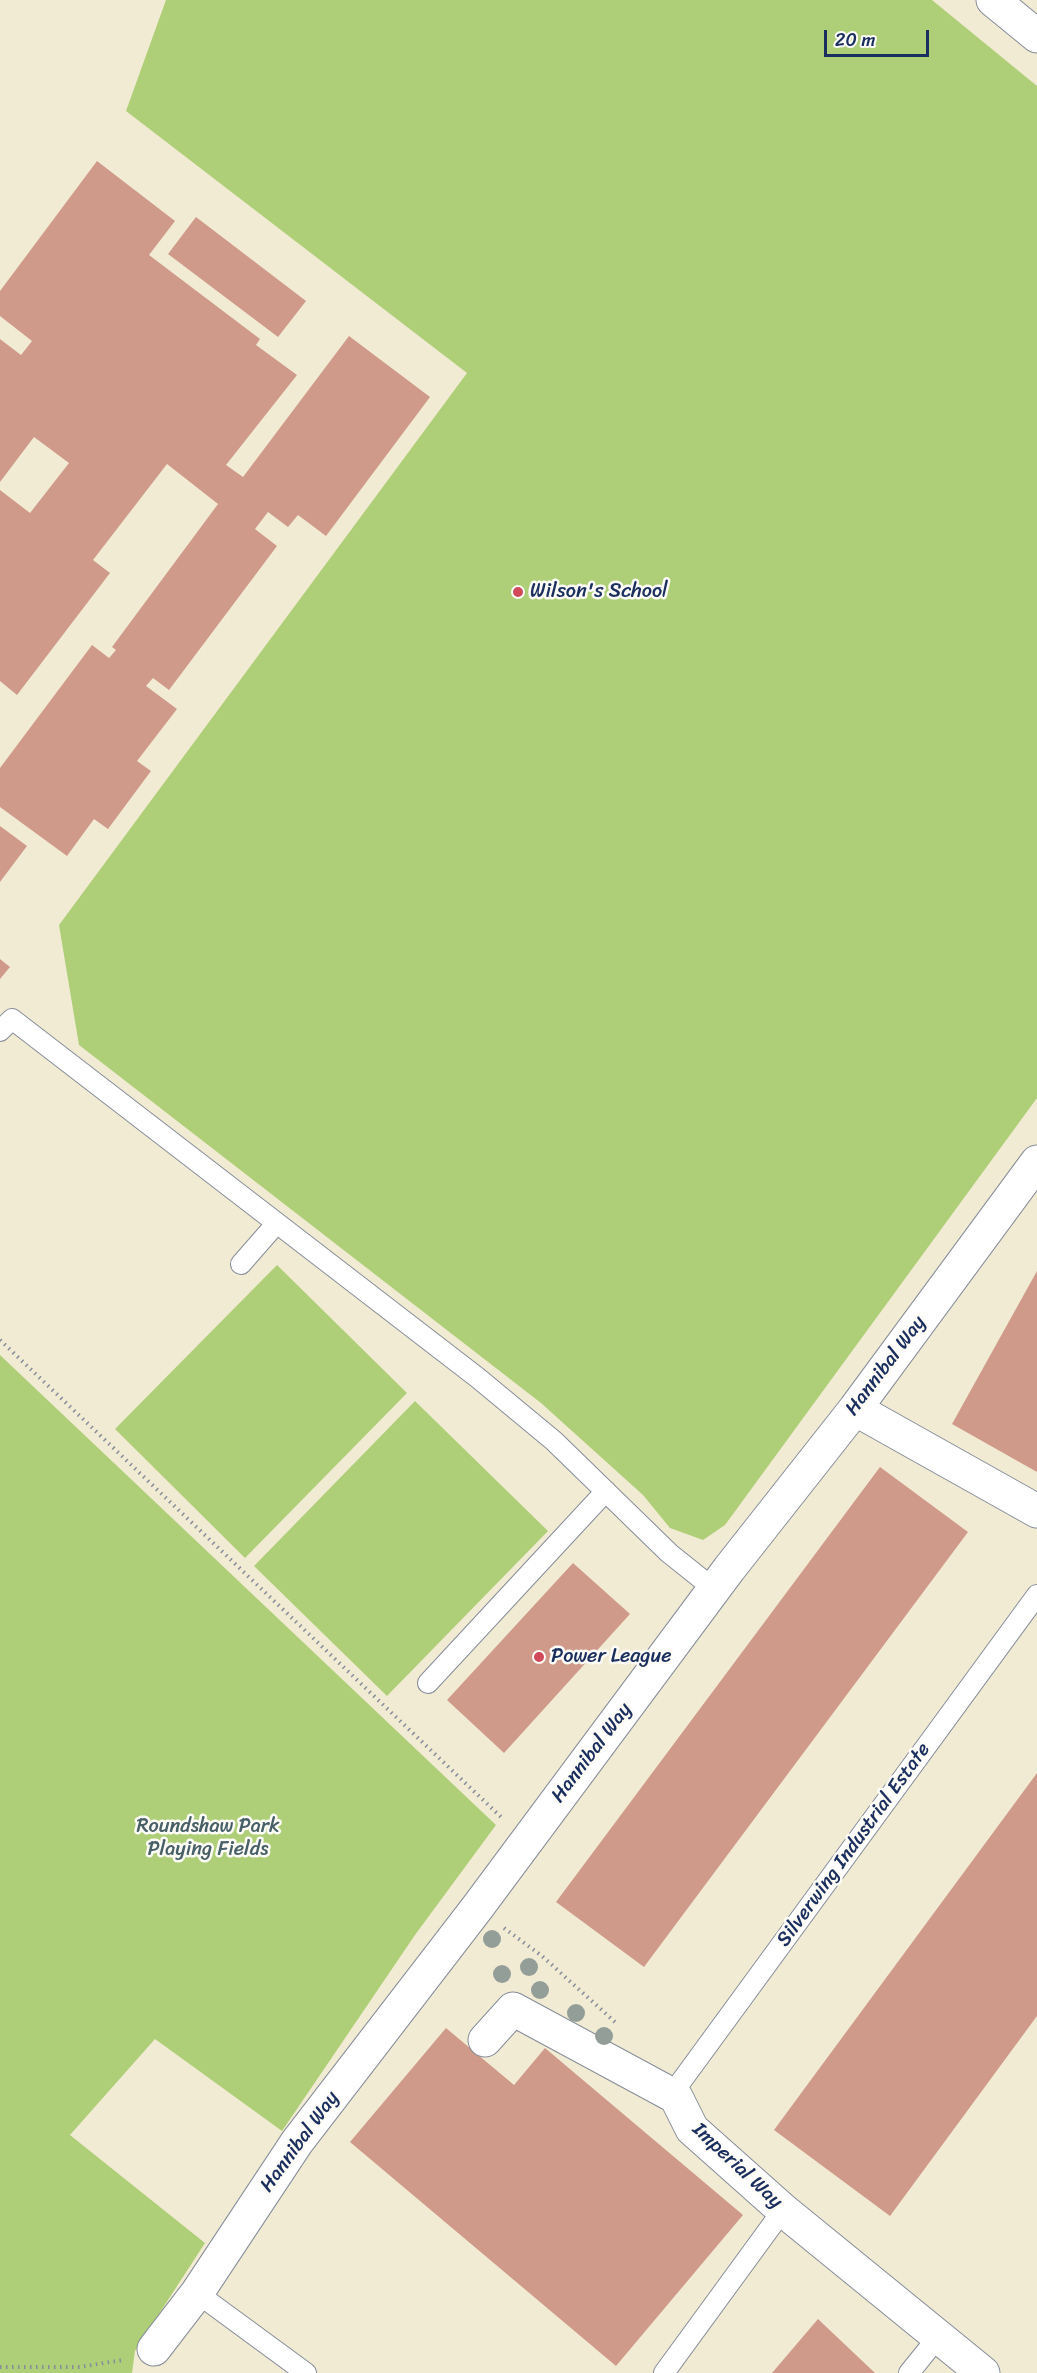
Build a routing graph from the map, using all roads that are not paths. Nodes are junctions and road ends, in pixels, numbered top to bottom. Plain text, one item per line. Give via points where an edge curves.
1 (993, 0) edge
2 (1037, 36) edge
3 (0, 1031) edge
4 (1037, 1162) edge
5 (276, 1224) junction
6 (241, 1264) dead end
7 (855, 1409) junction
8 (606, 1491) junction
9 (1037, 1511) edge
10 (714, 1589) junction
11 (1037, 1595) edge
12 (428, 1683) dead end
13 (485, 2040) dead end
14 (676, 2097) junction
15 (783, 2210) junction
16 (197, 2293) junction
17 (938, 2337) junction
18 (154, 2349) road end
19 (306, 2373) edge
20 (664, 2373) edge
21 (909, 2373) edge
22 (983, 2373) edge

1 - 2 street
3 - 5 lane via 12,1020
4 - 7 street, Hannibal Way
5 - 6 lane
5 - 8 lane via 478,1378 554,1441
7 - 9 street
7 - 10 street, Hannibal Way
8 - 10 lane via 669,1553
8 - 12 lane
10 - 16 street, Hannibal Way via 297,2142
11 - 14 lane, Silverwing Industrial Estate via 680,2083
13 - 14 street via 513,2009
14 - 15 street, Imperial Way via 692,2129
15 - 17 street, Imperial Way
15 - 20 lane
16 - 18 street, Hannibal Way
16 - 19 lane
17 - 21 lane
17 - 22 street, Imperial Way

